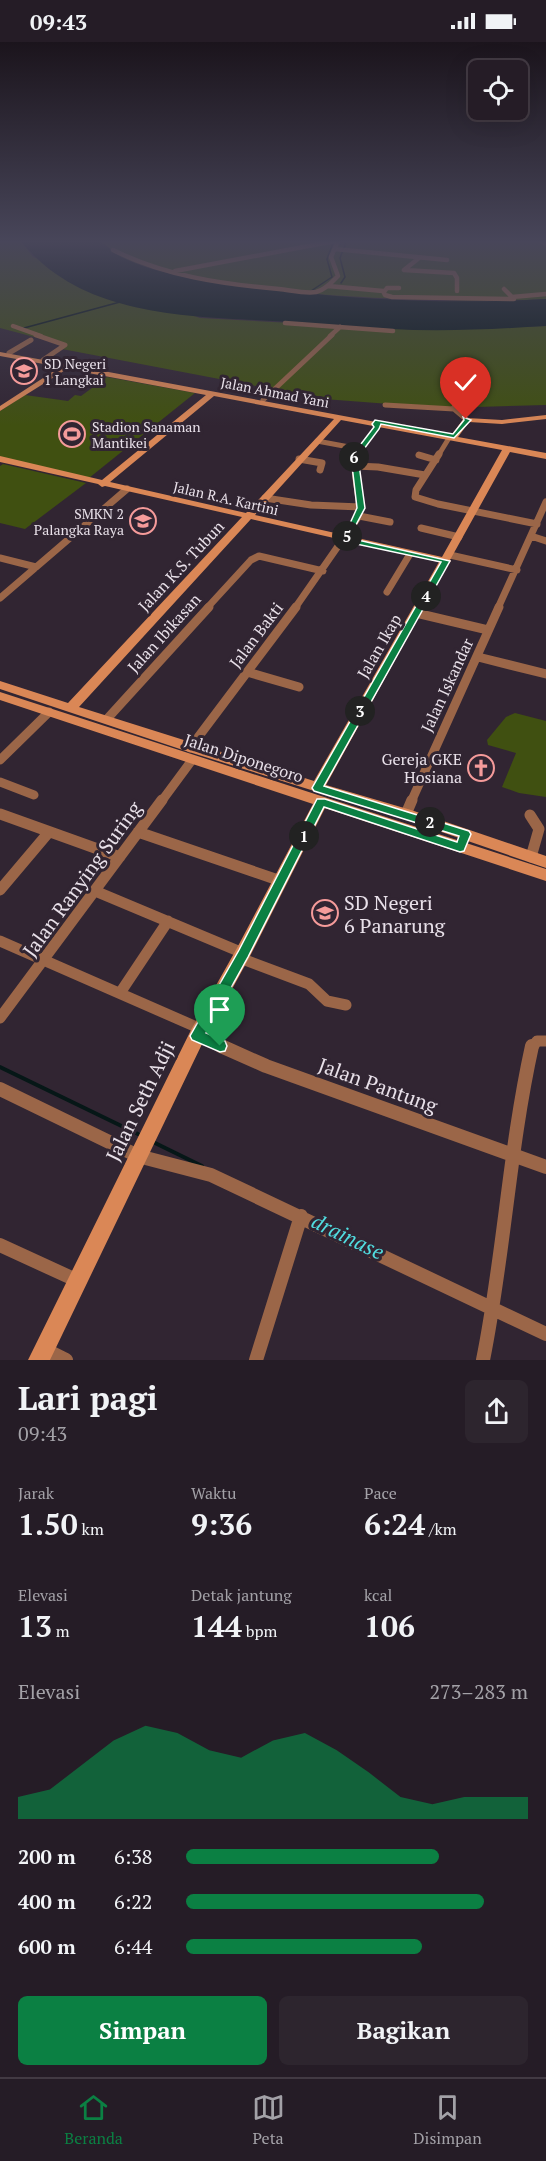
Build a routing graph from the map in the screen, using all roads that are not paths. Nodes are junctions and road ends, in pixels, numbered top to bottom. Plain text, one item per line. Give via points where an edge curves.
1 (285, 323) dead end
2 (13, 326) dead end
3 (338, 327) junction
4 (391, 331) dead end
5 (31, 340) dead end
6 (0, 352) edge
7 (9, 353) junction
8 (20, 356) junction
9 (43, 360) junction
10 (65, 365) junction
11 (207, 393) junction
12 (263, 400) junction
13 (465, 400) dead end
14 (189, 404) junction
15 (3, 405) edge
16 (385, 405) dead end
17 (198, 406) junction
18 (292, 407) junction
19 (453, 409) junction
20 (546, 417) edge
21 (339, 418) junction
22 (467, 420) junction
23 (377, 423) junction
24 (452, 437) junction
25 (317, 441) junction
26 (360, 449) junction
27 (507, 449) junction
28 (546, 454) edge
29 (418, 455) dead end
30 (0, 459) edge
31 (299, 459) junction
32 (436, 460) junction
33 (355, 466) junction
34 (320, 470) dead end
35 (425, 476) junction
36 (97, 482) junction
37 (126, 489) junction
38 (265, 498) junction
39 (546, 502) edge
40 (361, 507) junction
41 (473, 511) junction
42 (248, 516) junction
43 (359, 516) junction
44 (390, 522) dead end
45 (537, 524) junction
46 (421, 528) dead end
47 (531, 536) junction
48 (459, 537) junction
49 (345, 539) junction
50 (546, 541) edge
51 (410, 554) junction
52 (0, 558) edge
53 (448, 558) junction
54 (36, 567) junction
55 (517, 570) junction
56 (322, 571) junction
57 (387, 592) dead end
58 (0, 598) edge
59 (416, 613) junction
60 (489, 630) junction
61 (478, 657) junction
62 (247, 672) junction
63 (546, 674) edge
64 (0, 685) edge
65 (299, 687) dead end
66 (0, 696) edge
67 (71, 708) junction
68 (49, 712) junction
69 (107, 719) junction
70 (191, 754) junction
71 (0, 760) edge
72 (0, 782) edge
73 (34, 795) dead end
74 (319, 795) junction
75 (0, 814) edge
76 (406, 814) junction
77 (530, 815) dead end
78 (49, 832) junction
79 (138, 832) junction
80 (463, 841) junction
81 (506, 856) junction
82 (120, 857) junction
83 (531, 857) junction
84 (546, 862) edge
85 (546, 875) edge
86 (281, 881) junction
87 (0, 890) edge
88 (95, 891) junction
89 (168, 921) junction
90 (0, 940) edge
91 (242, 956) junction
92 (44, 960) junction
93 (120, 993) junction
94 (346, 1005) dead end
95 (0, 1018) edge
96 (199, 1032) junction
97 (546, 1041) edge
98 (0, 1089) edge
99 (141, 1148) junction
100 (511, 1154) junction
101 (546, 1167) edge
102 (301, 1216) junction
103 (0, 1245) edge
104 (76, 1280) junction
105 (494, 1309) junction
106 (546, 1334) edge
107 (42, 1354) edge
108 (66, 1360) edge
109 (256, 1360) edge
110 (483, 1360) edge

1 - 3 street
2 - 9 street via 65,345
3 - 4 street
3 - 12 street
5 - 7 street
6 - 7 street, Jalan Ahmad Yani
6 - 8 street, Jalan Ahmad Yani
7 - 8 street, Jalan Ahmad Yani
8 - 9 street, Jalan Ahmad Yani
8 - 10 street, Jalan Ahmad Yani
9 - 10 street, Jalan Ahmad Yani
10 - 11 street, Jalan Ahmad Yani
10 - 12 street, Jalan Ahmad Yani
10 - 15 street
11 - 14 street
11 - 17 street
11 - 18 street, Jalan Ahmad Yani
12 - 18 street, Jalan Ahmad Yani
13 - 19 street
14 - 17 street
14 - 36 street
16 - 19 street
17 - 36 street
18 - 21 street, Jalan Ahmad Yani
18 - 23 street, Jalan Ahmad Yani
19 - 22 street
20 - 22 street via 502,422
21 - 23 street, Jalan Ahmad Yani
21 - 25 street, Jalan K.S. Tubun
22 - 24 street
23 - 24 street, Jalan Ahmad Yani
23 - 26 street
24 - 27 street, Jalan Ahmad Yani
24 - 28 street, Jalan Ahmad Yani
24 - 32 street
25 - 26 street
25 - 31 street, Jalan K.S. Tubun
26 - 33 street via 354,457
27 - 28 street, Jalan Ahmad Yani
27 - 41 street, Jalan Ikap
29 - 32 street
30 - 36 street, Jalan R.A. Kartini
31 - 34 street via 322,463
31 - 38 street, Jalan K.S. Tubun
32 - 35 street
33 - 35 street
33 - 40 street
35 - 41 street via 414,492 415,497
36 - 37 street, Jalan R.A. Kartini
37 - 42 street, Jalan R.A. Kartini
37 - 54 street
38 - 40 street
38 - 42 street, Jalan K.S. Tubun
39 - 45 street, Jalan Iskandar
40 - 43 street, Jalan Bakti
41 - 45 street
41 - 48 street, Jalan Ikap
42 - 49 street, Jalan R.A. Kartini
42 - 67 street, Jalan K.S. Tubun
43 - 44 street
43 - 49 street, Jalan Bakti
45 - 47 street, Jalan Iskandar
46 - 48 street
47 - 50 street
47 - 55 street, Jalan Iskandar
48 - 53 street, Jalan Ikap
49 - 51 street, Jalan R.A. Kartini
49 - 56 street, Jalan Bakti
51 - 53 street, Jalan R.A. Kartini
51 - 57 street
52 - 54 street
53 - 55 street
53 - 59 street, Jalan Ikap
54 - 58 street
55 - 60 street, Jalan Iskandar
56 - 62 street, Jalan Bakti
56 - 69 street, Jalan Ibikasan via 259,556 251,560
59 - 60 street
59 - 74 street, Jalan Ikap
60 - 61 street, Jalan Iskandar
61 - 63 street
61 - 76 street, Jalan Iskandar
62 - 65 street
62 - 70 street, Jalan Bakti
64 - 67 street, Jalan Diponegoro
66 - 68 street, Jalan Diponegoro
67 - 69 street, Jalan Diponegoro
68 - 70 street, Jalan Diponegoro
68 - 71 street
69 - 70 street, Jalan Diponegoro
70 - 74 street, Jalan Diponegoro
70 - 79 street, Jalan Ranying Suring
72 - 73 street
74 - 76 street, Jalan Diponegoro
74 - 80 street, Jalan Diponegoro
74 - 86 street, Jalan Seth Adji
75 - 78 street
76 - 80 street, Jalan Diponegoro
77 - 83 street via 539,830
78 - 82 street
78 - 87 street
79 - 82 street, Jalan Ranying Suring
79 - 86 street
80 - 81 street, Jalan Diponegoro
81 - 83 street, Jalan Diponegoro
81 - 85 street, Jalan Diponegoro
82 - 88 street, Jalan Ranying Suring
83 - 84 street, Jalan Diponegoro
86 - 91 street, Jalan Seth Adji
88 - 89 street
88 - 92 street, Jalan Ranying Suring
89 - 91 street
89 - 93 street
90 - 92 street, Jalan Pantung
91 - 94 street via 309,984 327,1001
91 - 96 street, Jalan Seth Adji
92 - 93 street, Jalan Pantung
92 - 95 street, Jalan Ranying Suring
93 - 96 street, Jalan Pantung
96 - 99 street, Jalan Seth Adji
96 - 100 street, Jalan Pantung via 266,1066
97 - 100 street via 537,1041 532,1047
98 - 99 street
99 - 102 street via 211,1174
99 - 104 street, Jalan Seth Adji
100 - 101 street, Jalan Pantung
100 - 105 street
102 - 105 street
102 - 109 street
103 - 104 street
104 - 107 street, Jalan Seth Adji
105 - 106 street
105 - 110 street
107 - 108 street

